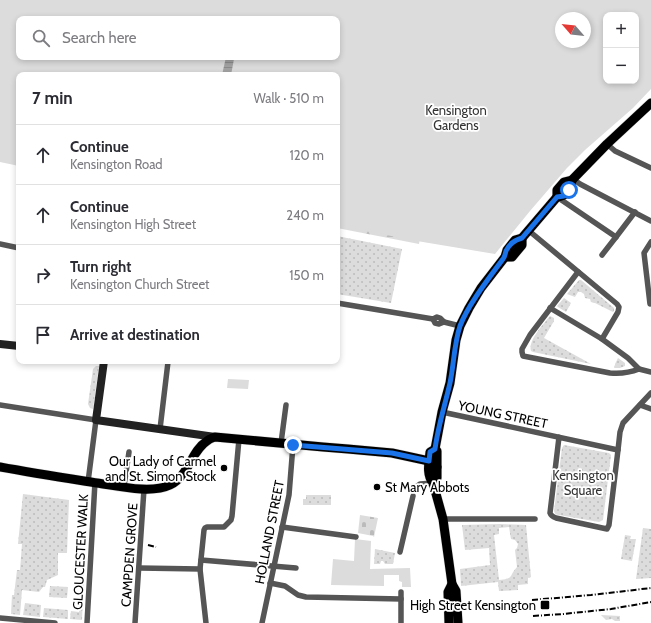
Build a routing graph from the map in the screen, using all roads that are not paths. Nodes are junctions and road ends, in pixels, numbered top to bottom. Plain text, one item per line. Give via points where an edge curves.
1 (651, 103) edge
2 (607, 144) junction
3 (651, 168) edge
4 (572, 180) junction
5 (557, 197) junction
6 (635, 212) junction
7 (651, 221) edge
8 (528, 230) junction
9 (616, 237) junction
10 (651, 242) edge
11 (0, 244) edge
12 (16, 247) edge
13 (602, 255) dead end
14 (578, 272) junction
15 (340, 304) edge
16 (650, 304) dead end
17 (550, 308) junction
18 (460, 326) junction
19 (602, 339) junction
20 (0, 344) edge
21 (16, 346) edge
22 (104, 364) edge
23 (168, 364) edge
24 (639, 369) junction
25 (651, 372) edge
26 (651, 393) edge
27 (286, 404) dead end
28 (0, 405) edge
29 (640, 405) junction
30 (651, 409) edge
31 (442, 412) junction
32 (96, 420) junction
33 (160, 429) junction
34 (215, 437) junction
35 (559, 437) junction
36 (239, 439) junction
37 (280, 443) junction
38 (293, 445) junction
39 (618, 450) junction
40 (436, 451) junction
41 (129, 452) dead end
42 (429, 461) junction
43 (436, 467) junction
44 (0, 468) edge
45 (91, 482) junction
46 (433, 483) junction
47 (124, 486) junction
48 (416, 488) dead end
49 (144, 489) junction
50 (413, 496) dead end
51 (443, 519) junction
52 (535, 519) dead end
53 (282, 527) junction
54 (356, 537) dead end
55 (400, 552) dead end
56 (201, 560) junction
57 (274, 566) junction
58 (139, 568) junction
59 (296, 568) dead end
60 (200, 569) junction
61 (270, 583) junction
62 (452, 584) junction
63 (401, 592) dead end
64 (401, 599) junction
65 (0, 618) edge
66 (33, 622) edge
67 (55, 623) edge
68 (87, 623) edge
69 (136, 623) edge
70 (206, 623) edge
71 (262, 623) edge
72 (401, 623) edge
73 (449, 623) edge
74 (458, 623) edge

1 - 2 main road
2 - 3 street via 615,151
2 - 4 main road
4 - 5 main road via 564,182 557,190
4 - 6 street
5 - 8 main road
5 - 9 street
6 - 7 street
6 - 9 street
8 - 14 street
8 - 18 main road via 506,251 503,260 477,295
9 - 13 street
10 - 16 street via 644,253
11 - 12 street
14 - 17 street
14 - 19 street via 617,304 618,312
15 - 18 street via 433,320 437,317 444,322
17 - 19 street
17 - 24 street via 526,341 522,349 523,356 610,374
18 - 31 main road
19 - 24 street
20 - 21 main road
22 - 32 main road
23 - 33 street
24 - 25 street
26 - 29 street
27 - 37 street
28 - 32 street
29 - 30 street
29 - 39 street via 623,423
31 - 35 street, YOUNG STREET
31 - 40 main road
32 - 33 main road
32 - 45 street, GLOUCESTER WALK
33 - 34 main road
34 - 36 main road
34 - 49 main road via 203,443 176,481 158,489
35 - 39 street
35 - 39 street via 550,513 552,517 606,529 609,525
36 - 37 main road
36 - 56 street via 231,520 224,527 205,528
37 - 38 main road
38 - 42 main road via 392,453
38 - 53 street, HOLLAND STREET via 289,495
40 - 42 main road
40 - 43 main road
41 - 47 street
42 - 43 main road
42 - 46 main road via 429,478
43 - 46 main road via 437,478
44 - 45 main road
45 - 47 main road
45 - 68 street, GLOUCESTER WALK
46 - 48 street via 420,484
46 - 51 main road
47 - 49 main road
49 - 58 street, CAMPDEN GROVE
50 - 55 street
51 - 52 street
51 - 62 main road
53 - 54 street
53 - 57 street, HOLLAND STREET
56 - 57 street
56 - 60 street
57 - 59 street
57 - 61 street, HOLLAND STREET
58 - 60 street
58 - 69 street, CAMPDEN GROVE
60 - 70 street
61 - 64 street via 285,586 306,597
61 - 71 street, HOLLAND STREET
62 - 73 main road via 448,592
62 - 74 main road via 456,591
63 - 64 street
64 - 72 street
65 - 66 street
66 - 67 street

